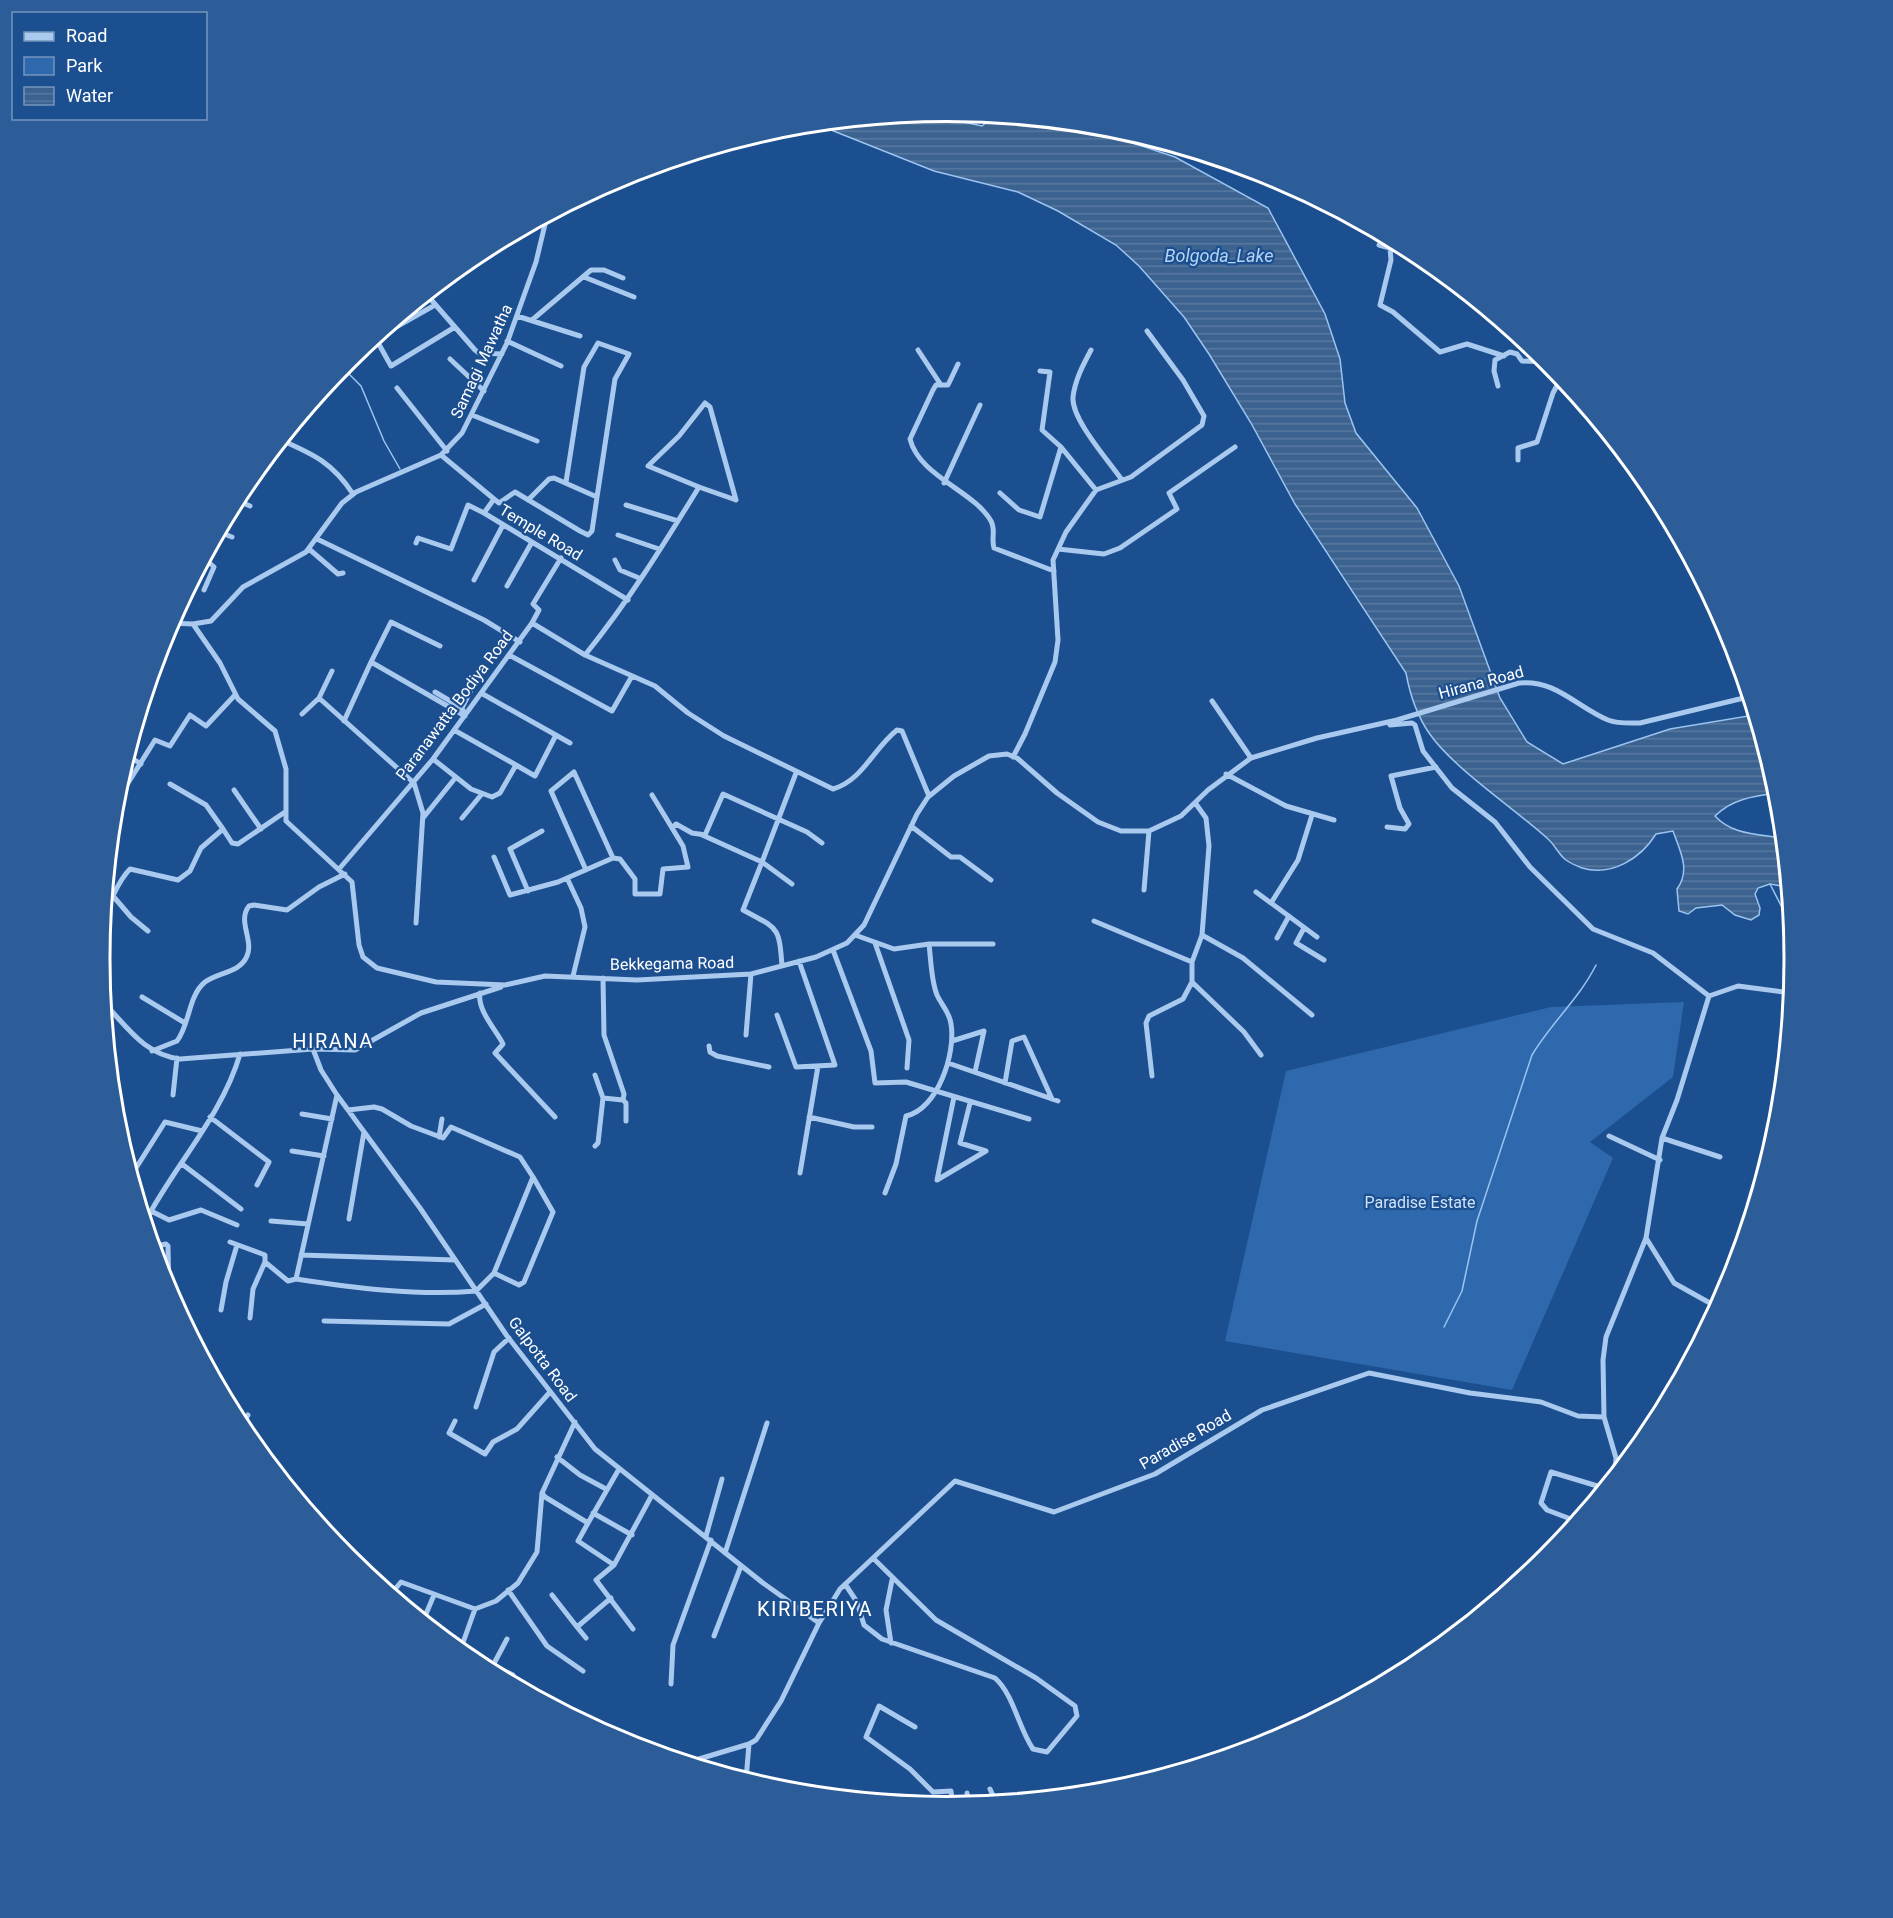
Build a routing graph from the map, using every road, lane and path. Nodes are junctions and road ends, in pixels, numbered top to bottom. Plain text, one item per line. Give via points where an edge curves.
1 (545, 225) edge
2 (1379, 245) dead end
3 (1386, 247) edge
4 (1390, 250) edge
5 (584, 277) junction
6 (623, 278) dead end
7 (634, 297) dead end
8 (431, 300) edge
9 (435, 304) junction
10 (517, 316) junction
11 (532, 320) junction
12 (404, 322) edge
13 (455, 327) junction
14 (1146, 331) dead end
15 (580, 336) dead end
16 (507, 341) junction
17 (379, 345) edge
18 (918, 350) dead end
19 (1091, 350) dead end
20 (502, 354) junction
21 (1504, 356) junction
22 (450, 359) dead end
23 (1532, 361) edge
24 (958, 364) dead end
25 (561, 366) dead end
26 (1040, 371) dead end
27 (941, 385) junction
28 (1498, 386) dead end
29 (1556, 386) edge
30 (396, 388) dead end
31 (484, 391) junction
32 (980, 405) dead end
33 (472, 415) junction
34 (537, 441) dead end
35 (287, 443) edge
36 (1061, 447) junction
37 (1234, 447) dead end
38 (447, 451) junction
39 (441, 455) junction
40 (1518, 460) dead end
41 (1122, 480) junction
42 (566, 482) junction
43 (944, 483) junction
44 (699, 487) junction
45 (1096, 490) junction
46 (1000, 493) dead end
47 (353, 494) junction
48 (597, 497) junction
49 (494, 499) junction
50 (528, 500) junction
51 (245, 504) edge
52 (626, 505) dead end
53 (250, 506) dead end
54 (484, 513) junction
55 (678, 521) junction
56 (503, 525) junction
57 (225, 534) edge
58 (618, 535) dead end
59 (232, 537) dead end
60 (317, 539) junction
61 (532, 542) junction
62 (416, 543) dead end
63 (309, 549) junction
64 (659, 549) junction
65 (1058, 549) junction
66 (561, 558) junction
67 (615, 560) dead end
68 (210, 563) edge
69 (1054, 571) junction
70 (343, 573) dead end
71 (639, 578) junction
72 (474, 580) dead end
73 (507, 586) dead end
74 (204, 590) dead end
75 (628, 600) junction
76 (180, 623) edge
77 (532, 623) junction
78 (193, 624) junction
79 (520, 642) junction
80 (440, 646) dead end
81 (509, 655) junction
82 (585, 655) junction
83 (371, 662) junction
84 (332, 671) dead end
85 (632, 676) junction
86 (476, 680) dead end
87 (435, 692) dead end
88 (481, 693) junction
89 (235, 695) junction
90 (319, 698) junction
91 (1742, 699) edge
92 (1212, 701) dead end
93 (462, 708) junction
94 (302, 714) dead end
95 (465, 716) junction
96 (344, 721) junction
97 (1386, 723) junction
98 (454, 730) junction
99 (556, 735) junction
100 (570, 743) dead end
101 (1013, 757) junction
102 (1251, 758) junction
103 (433, 759) junction
104 (134, 760) edge
105 (141, 764) junction
106 (516, 765) junction
107 (1436, 767) junction
108 (796, 773) junction
109 (1226, 774) junction
110 (456, 777) junction
111 (129, 782) edge
112 (414, 783) junction
113 (170, 784) dead end
114 (234, 790) dead end
115 (481, 795) junction
116 (652, 795) dead end
117 (929, 796) junction
118 (1196, 804) junction
119 (285, 812) junction
120 (1312, 815) junction
121 (423, 818) junction
122 (462, 818) dead end
123 (780, 820) junction
124 (1334, 820) dead end
125 (911, 826) junction
126 (673, 827) junction
127 (1387, 827) dead end
128 (223, 829) junction
129 (261, 829) junction
130 (542, 831) dead end
131 (1149, 831) junction
132 (700, 834) junction
133 (822, 843) dead end
134 (494, 857) dead end
135 (613, 858) junction
136 (762, 862) junction
137 (339, 869) junction
138 (586, 870) junction
139 (345, 874) junction
140 (567, 878) junction
141 (991, 880) dead end
142 (792, 884) dead end
143 (1144, 890) dead end
144 (528, 891) junction
145 (1256, 892) dead end
146 (113, 896) joint
147 (1271, 903) junction
148 (1289, 916) junction
149 (1094, 921) dead end
150 (416, 923) dead end
151 (1304, 928) junction
152 (148, 931) dead end
153 (855, 935) junction
154 (1202, 935) junction
155 (1317, 937) dead end
156 (1278, 938) dead end
157 (875, 943) junction
158 (929, 944) junction
159 (993, 944) dead end
160 (832, 950) junction
161 (1324, 960) dead end
162 (799, 962) junction
163 (1192, 962) junction
164 (782, 966) junction
165 (751, 974) junction
166 (573, 976) junction
167 (603, 978) junction
168 (1192, 982) junction
169 (482, 985) junction
170 (505, 985) junction
171 (1783, 992) edge
172 (480, 993) junction
173 (1709, 996) junction
174 (142, 997) dead end
175 (111, 1011) edge
176 (777, 1015) dead end
177 (1312, 1015) dead end
178 (185, 1023) junction
179 (746, 1035) dead end
180 (952, 1041) junction
181 (709, 1046) dead end
182 (313, 1049) junction
183 (152, 1051) junction
184 (240, 1054) junction
185 (1261, 1055) dead end
186 (177, 1058) junction
187 (948, 1063) junction
188 (818, 1066) junction
189 (769, 1067) dead end
190 (907, 1068) dead end
191 (975, 1072) junction
192 (596, 1076) dead end
193 (1152, 1076) dead end
194 (1005, 1083) junction
195 (938, 1090) junction
196 (173, 1095) dead end
197 (337, 1095) junction
198 (954, 1097) junction
199 (603, 1098) junction
200 (623, 1100) junction
201 (970, 1103) junction
202 (348, 1110) junction
203 (302, 1114) dead end
204 (210, 1117) junction
205 (555, 1117) dead end
206 (809, 1117) junction
207 (332, 1119) junction
208 (442, 1119) dead end
209 (1029, 1119) dead end
210 (626, 1121) dead end
211 (872, 1127) dead end
212 (202, 1131) junction
213 (364, 1132) junction
214 (1609, 1136) dead end
215 (439, 1137) junction
216 (1662, 1138) junction
217 (595, 1146) dead end
218 (292, 1151) dead end
219 (324, 1156) junction
220 (1720, 1157) dead end
221 (1660, 1160) junction
222 (182, 1164) junction
223 (136, 1168) edge
224 (800, 1173) dead end
225 (532, 1177) junction
226 (257, 1185) dead end
227 (885, 1193) dead end
228 (241, 1209) dead end
229 (151, 1211) joint
230 (349, 1219) dead end
231 (271, 1221) dead end
232 (308, 1224) junction
233 (237, 1225) dead end
234 (1646, 1238) junction
235 (230, 1242) dead end
236 (160, 1245) edge
237 (237, 1245) junction
238 (301, 1255) junction
239 (455, 1260) junction
240 (265, 1262) junction
241 (167, 1263) edge
242 (494, 1273) junction
243 (296, 1279) junction
244 (476, 1291) junction
245 (1709, 1303) edge
246 (486, 1304) junction
247 (221, 1310) dead end
248 (250, 1318) dead end
249 (324, 1321) dead end
250 (509, 1338) junction
251 (550, 1392) junction
252 (476, 1407) dead end
253 (248, 1414) dead end
254 (246, 1417) edge
255 (1604, 1417) junction
256 (455, 1421) dead end
257 (575, 1422) junction
258 (767, 1423) dead end
259 (557, 1457) junction
260 (1616, 1462) edge
261 (619, 1469) junction
262 (722, 1479) dead end
263 (1597, 1486) edge
264 (606, 1489) junction
265 (542, 1493) junction
266 (652, 1495) junction
267 (594, 1513) junction
268 (1569, 1518) edge
269 (588, 1523) junction
270 (632, 1535) junction
271 (709, 1538) junction
272 (725, 1553) junction
273 (874, 1559) junction
274 (614, 1565) junction
275 (741, 1566) junction
276 (892, 1580) junction
277 (845, 1584) junction
278 (396, 1588) edge
279 (508, 1590) junction
280 (434, 1595) junction
281 (552, 1595) dead end
282 (611, 1598) junction
283 (475, 1609) junction
284 (426, 1614) edge
285 (819, 1623) junction
286 (577, 1627) junction
287 (633, 1629) dead end
288 (714, 1636) dead end
289 (507, 1638) dead end
290 (586, 1638) dead end
291 (463, 1642) edge
292 (891, 1643) junction
293 (494, 1663) edge
294 (583, 1671) dead end
295 (671, 1684) dead end
296 (915, 1727) dead end
297 (749, 1744) junction
298 (700, 1759) edge
299 (747, 1771) edge
300 (990, 1789) dead end
301 (992, 1794) edge
302 (952, 1796) edge

1 - 10 street, Samagi Mawatha
2 - 3 street
4 - 21 street via 1380,305 1440,352 1467,344
5 - 6 street via 597,269
5 - 7 street
5 - 11 street
8 - 9 street
9 - 12 street
9 - 13 street
10 - 11 street
10 - 16 street, Samagi Mawatha
11 - 15 street
13 - 17 street via 391,366
13 - 20 street via 479,353
14 - 41 street via 1204,416 1202,425
16 - 20 street, Samagi Mawatha
16 - 25 street
18 - 27 street
19 - 41 street via 1073,399 1076,415
20 - 31 street, Samagi Mawatha
21 - 23 street via 1510,352 1522,361
21 - 28 street via 1496,360
22 - 31 street
24 - 27 street via 948,385
26 - 36 street via 1050,372 1042,430
27 - 43 street via 933,390 910,439 912,447
29 - 40 street via 1537,442 1518,448
30 - 38 street
31 - 33 street, Samagi Mawatha
32 - 43 street
33 - 34 street
33 - 38 street, Samagi Mawatha
35 - 47 street via 324,460
36 - 45 street
36 - 46 street via 1040,517 1019,510
37 - 65 street via 1169,493 1177,509 1120,548 1104,554
38 - 39 street, Samagi Mawatha
39 - 47 street, Samagi Mawatha
39 - 49 street, Temple Road
41 - 45 street
42 - 48 street
42 - 48 street via 584,368 598,343 617,348 629,354 615,379
42 - 50 street via 549,479
43 - 69 street via 968,497 990,519 994,548
44 - 44 street via 736,500 710,407 705,403 648,466
44 - 55 street
45 - 65 street
47 - 60 street, Samagi Mawatha
48 - 50 street via 588,535
49 - 50 street via 499,504 515,492
49 - 54 street, Temple Road
51 - 53 street
52 - 55 street
54 - 56 street, Temple Road
54 - 62 street via 468,505 451,549 418,538
55 - 64 street
56 - 61 street, Temple Road
56 - 72 street
57 - 59 street
58 - 64 street
60 - 63 street, Samagi Mawatha
60 - 79 street via 474,615
61 - 66 street, Temple Road
61 - 73 street
63 - 70 street via 338,574
63 - 78 street, Samagi Mawatha via 243,587 211,621
64 - 71 street
65 - 69 street
66 - 75 street, Temple Road
66 - 77 street via 533,604 539,610
67 - 71 street via 620,570
68 - 74 street via 214,567
69 - 101 street via 1058,640 1055,662
71 - 75 street
75 - 82 street
76 - 78 street
77 - 79 street, Paranawatta Bodiya Road
77 - 82 street, Paranawatta Bodiya Road
78 - 89 street via 220,663
79 - 81 street, Paranawatta Bodiya Road
80 - 83 street via 391,622
81 - 85 street via 612,711
81 - 88 street, Paranawatta Bodiya Road
82 - 85 street, Paranawatta Bodiya Road
83 - 95 street
83 - 96 street
84 - 90 street
85 - 108 street, Paranawatta Bodiya Road via 655,686 724,736
86 - 93 street
87 - 93 street
88 - 95 street, Paranawatta Bodiya Road
88 - 99 street
89 - 105 street via 206,726 190,715 170,746 155,740
89 - 119 street via 275,731 286,769
90 - 94 street
90 - 96 street
91 - 97 street, Hirana Road via 1626,723 1610,721 1532,681
92 - 102 street
93 - 95 street
95 - 98 street, Paranawatta Bodiya Road
96 - 112 street
97 - 102 street, Hirana Road
97 - 107 street via 1415,725 1423,751
98 - 103 street, Paranawatta Bodiya Road
98 - 106 street
99 - 100 street
99 - 106 street via 535,776
101 - 117 street, Bekkegama Road via 988,756
101 - 131 street via 1098,822 1121,831
102 - 109 street
103 - 110 street
103 - 112 street, Paranawatta Bodiya Road
104 - 105 street
105 - 111 street
106 - 115 street via 500,793 492,797
107 - 127 street via 1391,776 1400,808 1410,824 1405,829
107 - 173 street via 1452,788 1496,822 1530,867 1593,929 1653,953
108 - 117 street, Paranawatta Bodiya Road via 833,789 845,785 897,730 902,731
108 - 123 street
109 - 118 street
109 - 120 street via 1286,806
110 - 115 street
110 - 121 street
112 - 121 street
112 - 137 street, Paranawatta Bodiya Road
113 - 128 street via 206,805
114 - 129 street
115 - 122 street
116 - 126 street
117 - 125 street, Bekkegama Road
118 - 131 street
118 - 154 street via 1206,818 1209,846
119 - 129 street
119 - 137 street via 286,821 296,833
120 - 124 street
120 - 147 street via 1298,860
121 - 150 street
123 - 132 street via 723,794 705,835
123 - 133 street
123 - 136 street
125 - 141 street via 951,857 960,857
125 - 153 street, Bekkegama Road via 864,925
126 - 132 street via 676,824
126 - 135 street via 688,867 663,869 660,894 635,894 634,879 620,859
128 - 129 street via 235,845
128 - 146 street via 201,848 184,877 169,880 130,869
130 - 144 street via 510,849
131 - 143 street
132 - 136 street
134 - 144 street via 510,895
135 - 138 street
135 - 138 street via 574,772 552,791
136 - 142 street
136 - 164 street via 743,910 776,928
137 - 139 street
138 - 140 street
139 - 169 street, Bekkegama Road via 352,882 359,945 369,963 436,982
139 - 178 street via 287,910 249,906 244,918 249,954 238,967 205,982 196,993
140 - 144 street
140 - 166 street via 585,927
145 - 147 street
146 - 152 street
147 - 148 street
148 - 151 street
148 - 156 street
149 - 163 street
151 - 155 street
151 - 161 street via 1296,943
153 - 157 street
153 - 160 street, Bekkegama Road
154 - 163 street
154 - 177 street via 1243,958
157 - 158 street via 894,949
157 - 190 street via 909,1040
158 - 159 street
158 - 180 street via 936,993 951,1021
160 - 162 street, Bekkegama Road
160 - 195 street via 871,1051 875,1083 906,1082
162 - 164 street, Bekkegama Road
162 - 188 street via 835,1065
163 - 168 street
164 - 165 street, Bekkegama Road
165 - 167 street, Bekkegama Road
165 - 179 street
166 - 167 street, Bekkegama Road
166 - 170 street, Bekkegama Road via 545,976
167 - 200 street via 604,1035
168 - 185 street via 1244,1032
168 - 193 street via 1183,999 1149,1016 1146,1023
169 - 170 street, Bekkegama Road
169 - 172 street
170 - 172 street
171 - 173 street via 1738,986
172 - 182 street via 408,1019 355,1050
172 - 205 street via 487,1018 503,1044 495,1053
173 - 216 street
174 - 178 street
175 - 183 street
176 - 188 street via 796,1067
178 - 183 street via 177,1041
180 - 187 street
180 - 191 street via 984,1031
181 - 189 street via 717,1056
182 - 184 street
182 - 197 street, Galpotta Road
183 - 186 street
184 - 186 street
184 - 204 street
186 - 196 street
187 - 191 street
187 - 195 street
188 - 206 street
191 - 194 street
192 - 199 street
194 - 194 street via 1055,1100 1024,1037 1012,1041
195 - 198 street
195 - 227 street via 915,1114 906,1116
197 - 202 street, Galpotta Road
197 - 207 street
198 - 201 street
198 - 201 street via 937,1180 986,1151 960,1143
199 - 200 street
199 - 217 street
200 - 210 street
201 - 209 street
202 - 213 street, Galpotta Road
202 - 215 street via 374,1107
203 - 207 street
204 - 212 street
204 - 226 street via 270,1162
206 - 211 street
206 - 224 street
207 - 219 street
208 - 215 street
212 - 222 street
212 - 223 street via 165,1122
213 - 230 street
213 - 239 street, Galpotta Road
214 - 221 street
215 - 225 street via 443,1138 451,1127 505,1148 520,1157
216 - 220 street
216 - 221 street
218 - 219 street
219 - 232 street
221 - 234 street
222 - 228 street
222 - 229 street
225 - 242 street
225 - 242 street via 553,1212 524,1282 519,1285
229 - 233 street via 169,1220 201,1210
231 - 232 street
232 - 238 street
234 - 245 street via 1674,1283
234 - 255 street via 1606,1337
235 - 237 street
236 - 241 street via 168,1246
237 - 240 street via 265,1256
237 - 247 street
238 - 239 street
238 - 243 street
239 - 244 street, Galpotta Road
240 - 243 street via 288,1281
240 - 248 street via 253,1289
242 - 244 street
243 - 244 street via 347,1287
244 - 246 street, Galpotta Road
246 - 249 street via 448,1324
246 - 250 street, Galpotta Road
250 - 251 street, Galpotta Road
250 - 252 street via 494,1352
251 - 256 street via 517,1429 493,1442 484,1454 449,1433
251 - 257 street, Galpotta Road
253 - 254 street
255 - 260 street
255 - 273 street, Paradise Road via 1578,1416 1541,1402 1369,1373 1262,1410 1155,1474 1054,1512 954,1481
257 - 259 street
257 - 261 street, Galpotta Road via 595,1449
258 - 272 street
259 - 264 street
259 - 265 street
261 - 264 street
261 - 266 street, Galpotta Road
262 - 271 street
263 - 268 street via 1551,1472 1541,1503 1547,1510
264 - 267 street
265 - 269 street
265 - 279 street via 537,1552 518,1583
266 - 270 street
266 - 271 street, Galpotta Road
267 - 269 street
267 - 270 street
269 - 274 street via 578,1541
270 - 274 street
271 - 272 street, Galpotta Road
271 - 295 street via 673,1645
272 - 275 street, Galpotta Road
273 - 276 street
273 - 277 street, Paradise Road
274 - 282 street via 596,1580
275 - 285 street, Galpotta Road
275 - 288 street
276 - 292 street via 886,1610
276 - 292 street via 936,1620 1036,1678 1075,1706 1077,1716 1047,1752 1033,1749 1022,1733 1003,1685 995,1678
277 - 285 street, Paradise Road
277 - 292 street via 857,1602 864,1625
278 - 280 street via 401,1582
279 - 283 street via 496,1601
279 - 294 street via 547,1646
280 - 283 street
280 - 284 street
281 - 286 street
282 - 286 street
282 - 287 street
283 - 291 street
285 - 297 street, Paradise Road via 781,1701 756,1740
286 - 290 street
289 - 293 street
296 - 302 street via 879,1706 866,1737 910,1769 933,1792 951,1791
297 - 298 street
297 - 299 street
300 - 301 street

